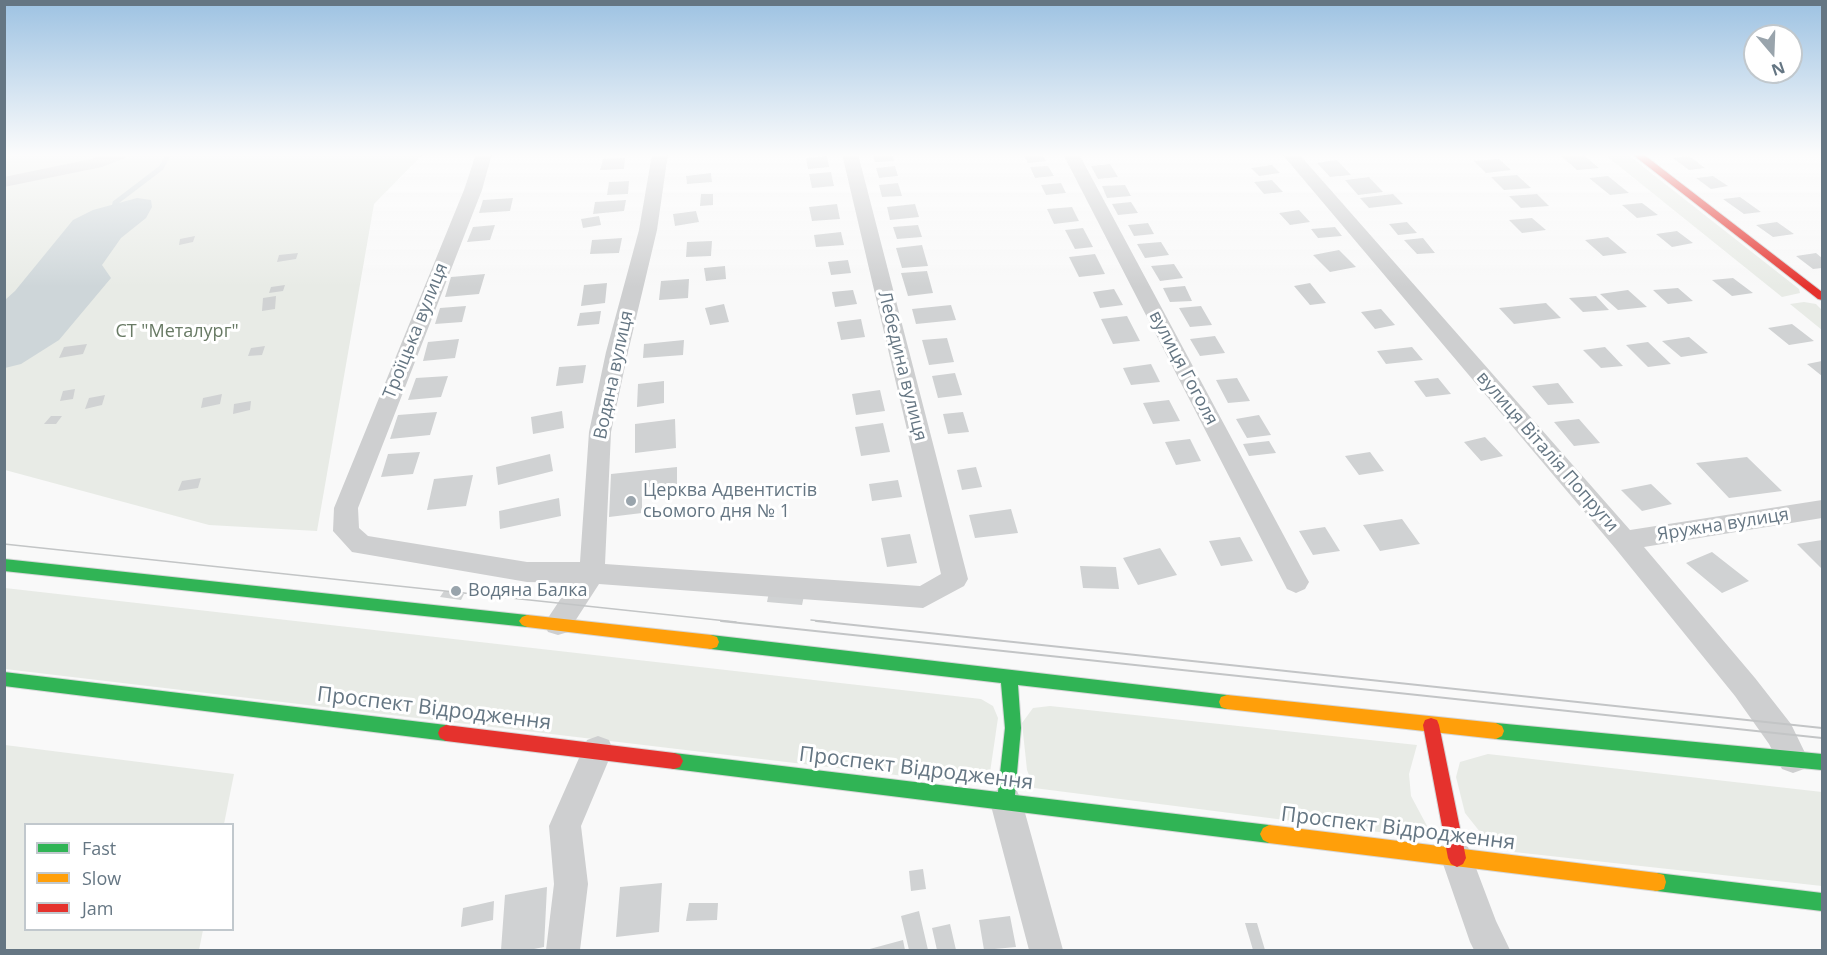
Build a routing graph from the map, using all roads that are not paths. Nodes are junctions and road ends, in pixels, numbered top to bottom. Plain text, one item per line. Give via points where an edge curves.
1 (470, 199) edge
2 (653, 199) edge
3 (861, 199) edge
4 (1094, 199) edge
5 (1328, 199) edge
6 (1695, 199) edge
7 (1822, 297) edge
8 (1822, 510) edge
9 (1624, 542) junction
10 (4, 565) edge
11 (592, 573) junction
12 (1296, 582) dead end
13 (558, 624) junction
14 (4, 678) edge
15 (1009, 678) junction
16 (1431, 724) junction
17 (598, 750) junction
18 (1793, 759) junction
19 (1822, 762) edge
20 (1006, 802) junction
21 (1457, 858) junction
22 (1822, 902) edge
23 (563, 951) edge
24 (1046, 951) edge
25 (1493, 951) edge

1 - 11 street, Троїцька вулиця via 346,508 346,531 361,545 527,572
2 - 11 street, Водяна вулиця via 600,432
3 - 11 street, Лебедина вулиця via 955,579 923,597
4 - 12 street, вулиця Гоголя
5 - 9 street, вулиця Віталія Попруги
6 - 7 main road
8 - 9 street, Яружна вулиця
9 - 18 street, вулиця Віталія Попруги via 1745,687 1780,734
10 - 13 main road
11 - 13 street
13 - 15 main road
14 - 17 main road, Проспект Відродження
15 - 16 main road
15 - 20 main road via 1013,728
16 - 18 main road
16 - 21 main road
17 - 20 main road, Проспект Відродження
17 - 23 street via 565,826 571,884
18 - 19 main road
20 - 21 main road, Проспект Відродження
20 - 24 street
21 - 22 main road, Проспект Відродження
21 - 25 street

